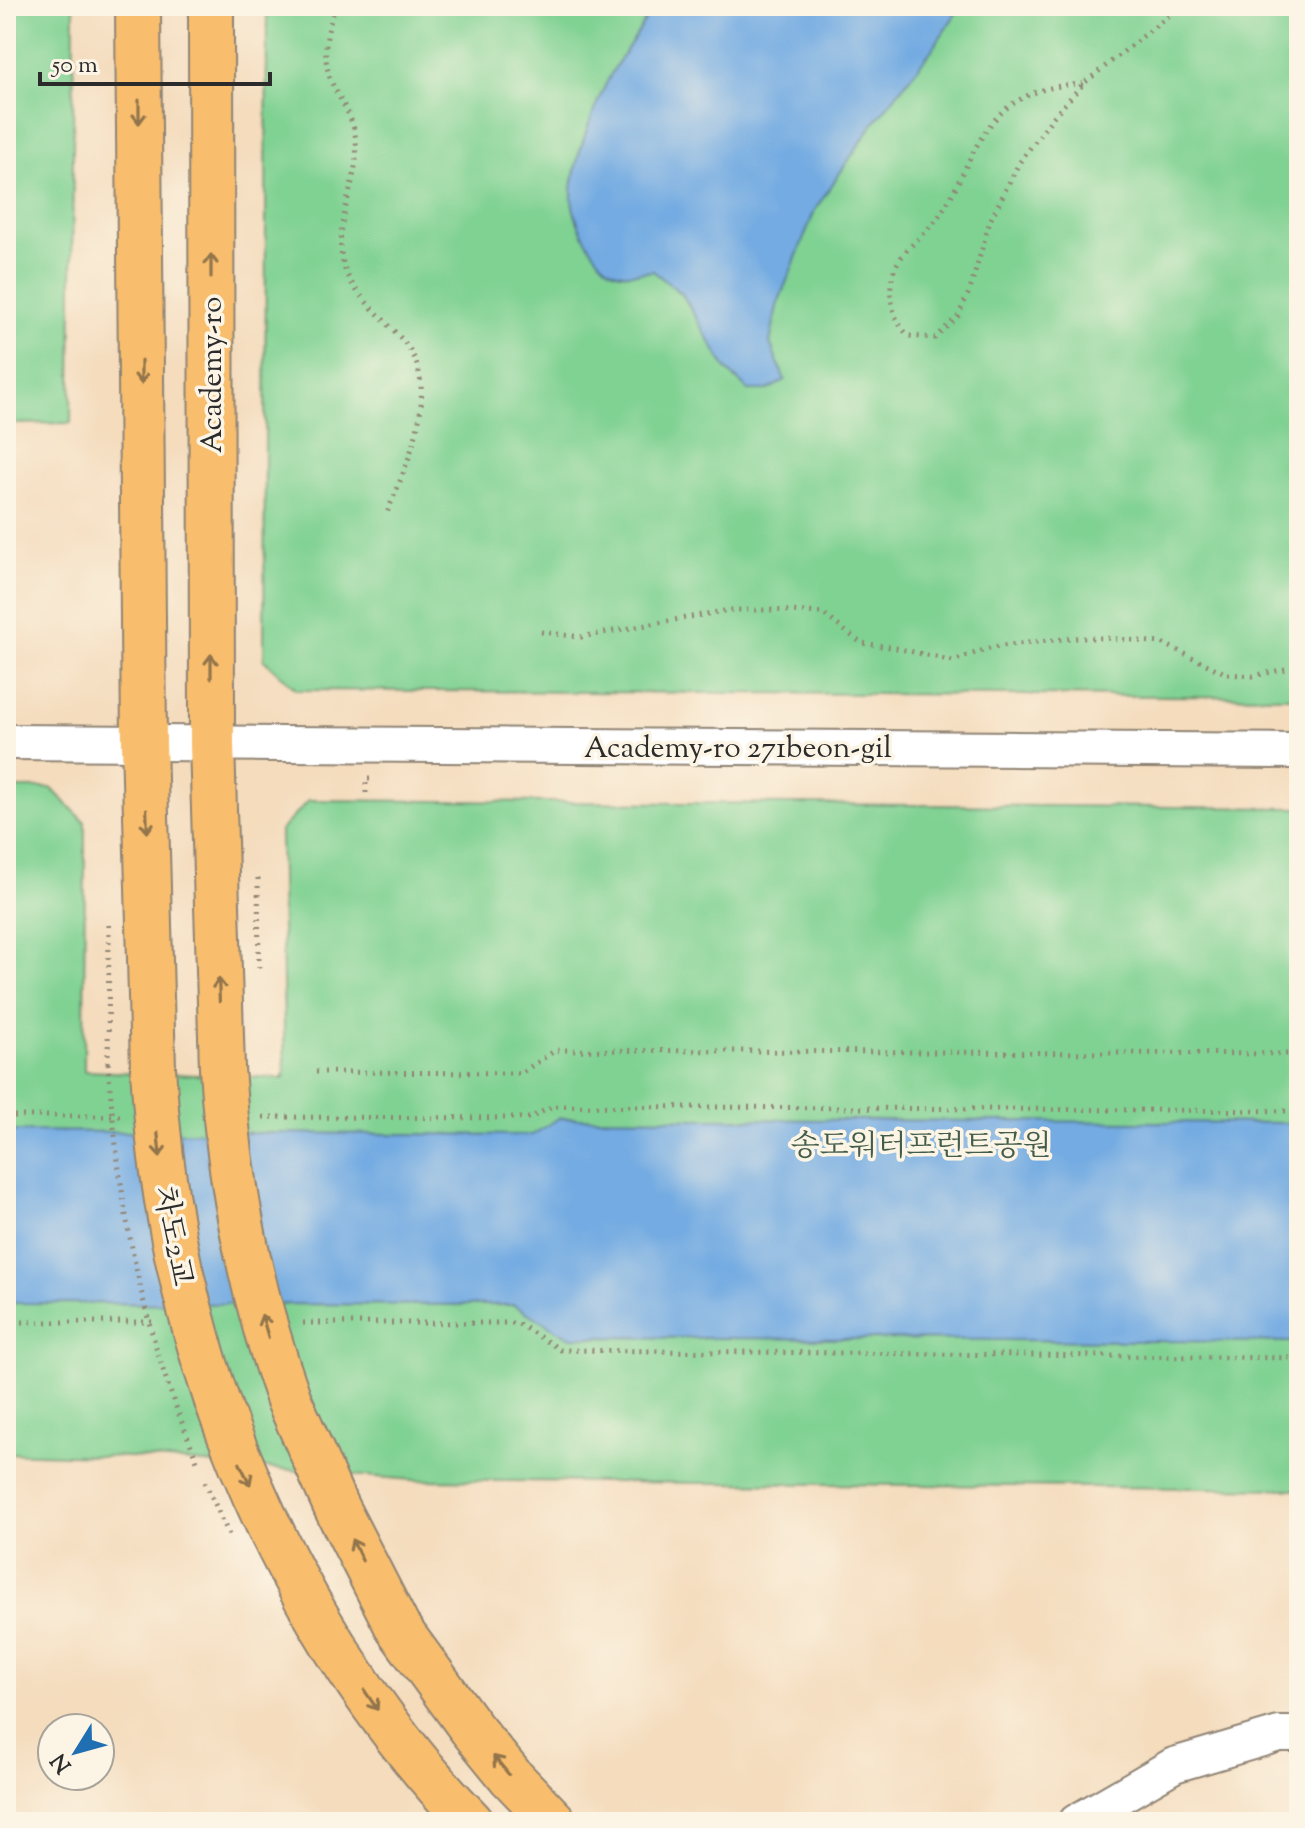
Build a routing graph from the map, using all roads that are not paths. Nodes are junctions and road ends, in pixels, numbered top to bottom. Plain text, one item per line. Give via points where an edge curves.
1 (138, 6) edge
2 (211, 6) edge
3 (6, 742) edge
4 (177, 743) junction
5 (1299, 751) edge
6 (1299, 1734) edge
7 (471, 1822) edge
8 (554, 1822) edge
9 (1076, 1822) edge

1 -> 4 main road
4 -> 2 main road, Academy-ro
3 - 4 street, Academy-ro 271beon-gil
4 - 5 street, Academy-ro 271beon-gil
4 -> 7 main road, 차도2교, bridge via 153,1068 164,1189 184,1295 238,1459 295,1579 408,1751
8 -> 4 main road, bridge via 471,1728 398,1628 289,1400 269,1342 231,1178 222,1068
6 - 9 street via 1279,1734 1174,1765

